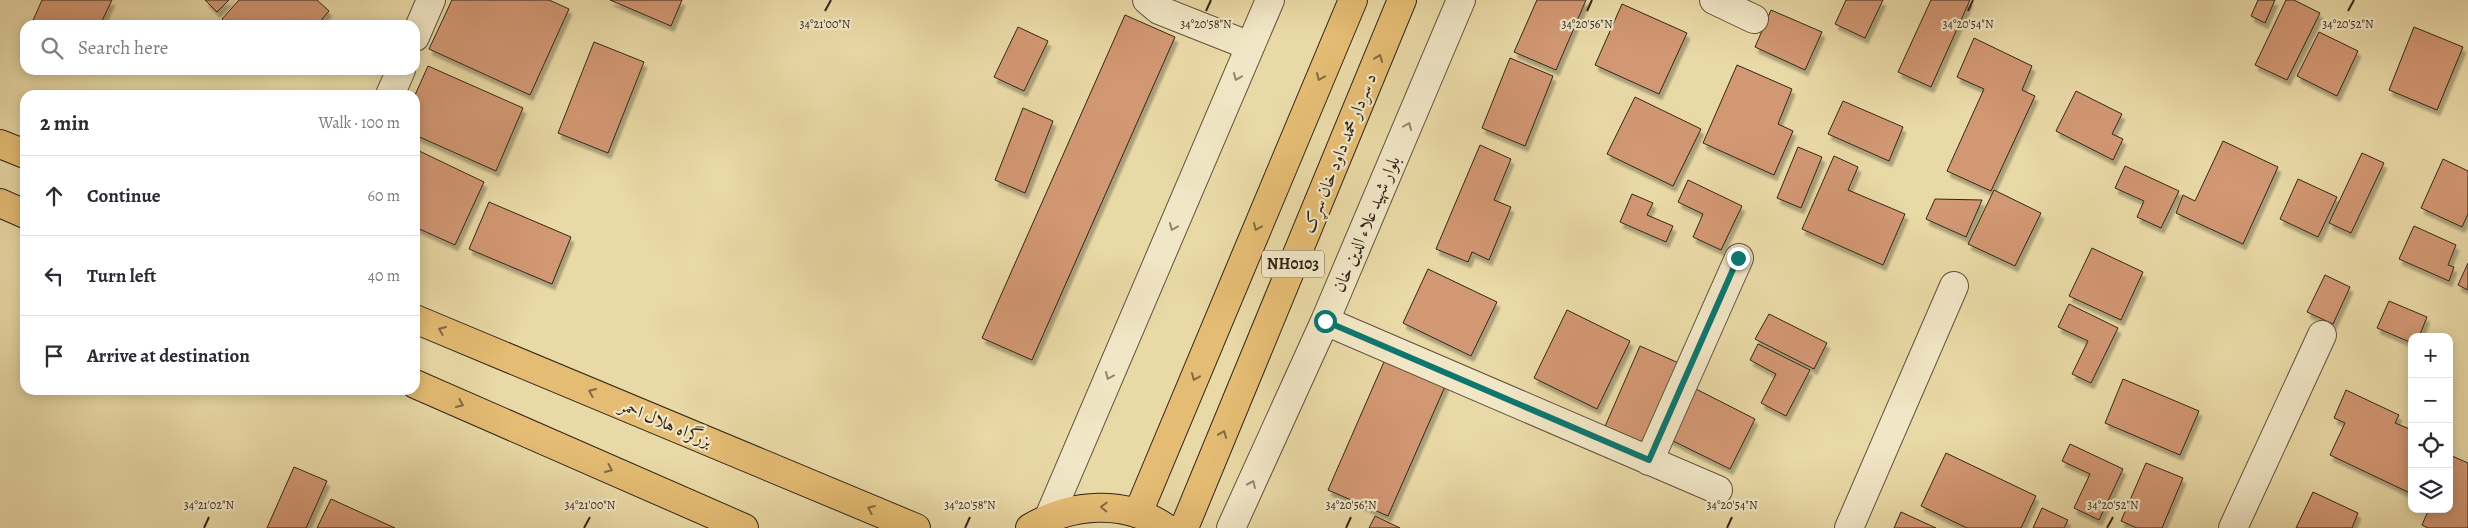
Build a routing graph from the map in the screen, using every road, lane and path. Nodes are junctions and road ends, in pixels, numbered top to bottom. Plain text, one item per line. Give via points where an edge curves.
1 (431, 0) edge
2 (1147, 0) edge
3 (1270, 0) edge
4 (1353, 0) edge
5 (1402, 0) edge
6 (1461, 0) edge
7 (1714, 0) edge
8 (1754, 20) dead end
9 (420, 26) edge
10 (1250, 46) junction
11 (399, 75) edge
12 (392, 90) edge
13 (0, 144) edge
14 (20, 152) edge
15 (0, 203) edge
16 (20, 212) edge
17 (1738, 258) dead end
18 (1954, 286) dead end
19 (420, 321) edge
20 (1325, 321) junction
21 (2322, 335) dead end
22 (420, 386) edge
23 (1649, 460) junction
24 (1718, 490) dead end
25 (1138, 513) junction
26 (1040, 522) edge
27 (744, 528) edge
28 (916, 528) edge
29 (1166, 528) edge
30 (1184, 528) edge
31 (1232, 528) edge
32 (1849, 528) edge
33 (2233, 528) edge

1 - 9 street
2 - 10 street via 1159,10
3 - 10 street
4 -> 25 highway, NH0103
30 -> 5 highway, د سردار محمد داود خان سړک / NH0103
20 -> 6 street, بلوار شهید علاء الدین خان
7 - 8 street
10 -> 26 street
11 - 12 street
13 - 14 highway
15 - 16 highway
17 - 23 street
18 - 32 street
28 -> 19 highway, بزرگراه هلال احمر
20 - 23 street
31 -> 20 street, بلوار شهید علاء الدین خان
21 - 33 street
22 -> 27 highway
23 - 24 street
25 -> 26 highway via 1112,507 1086,507
25 - 29 highway

